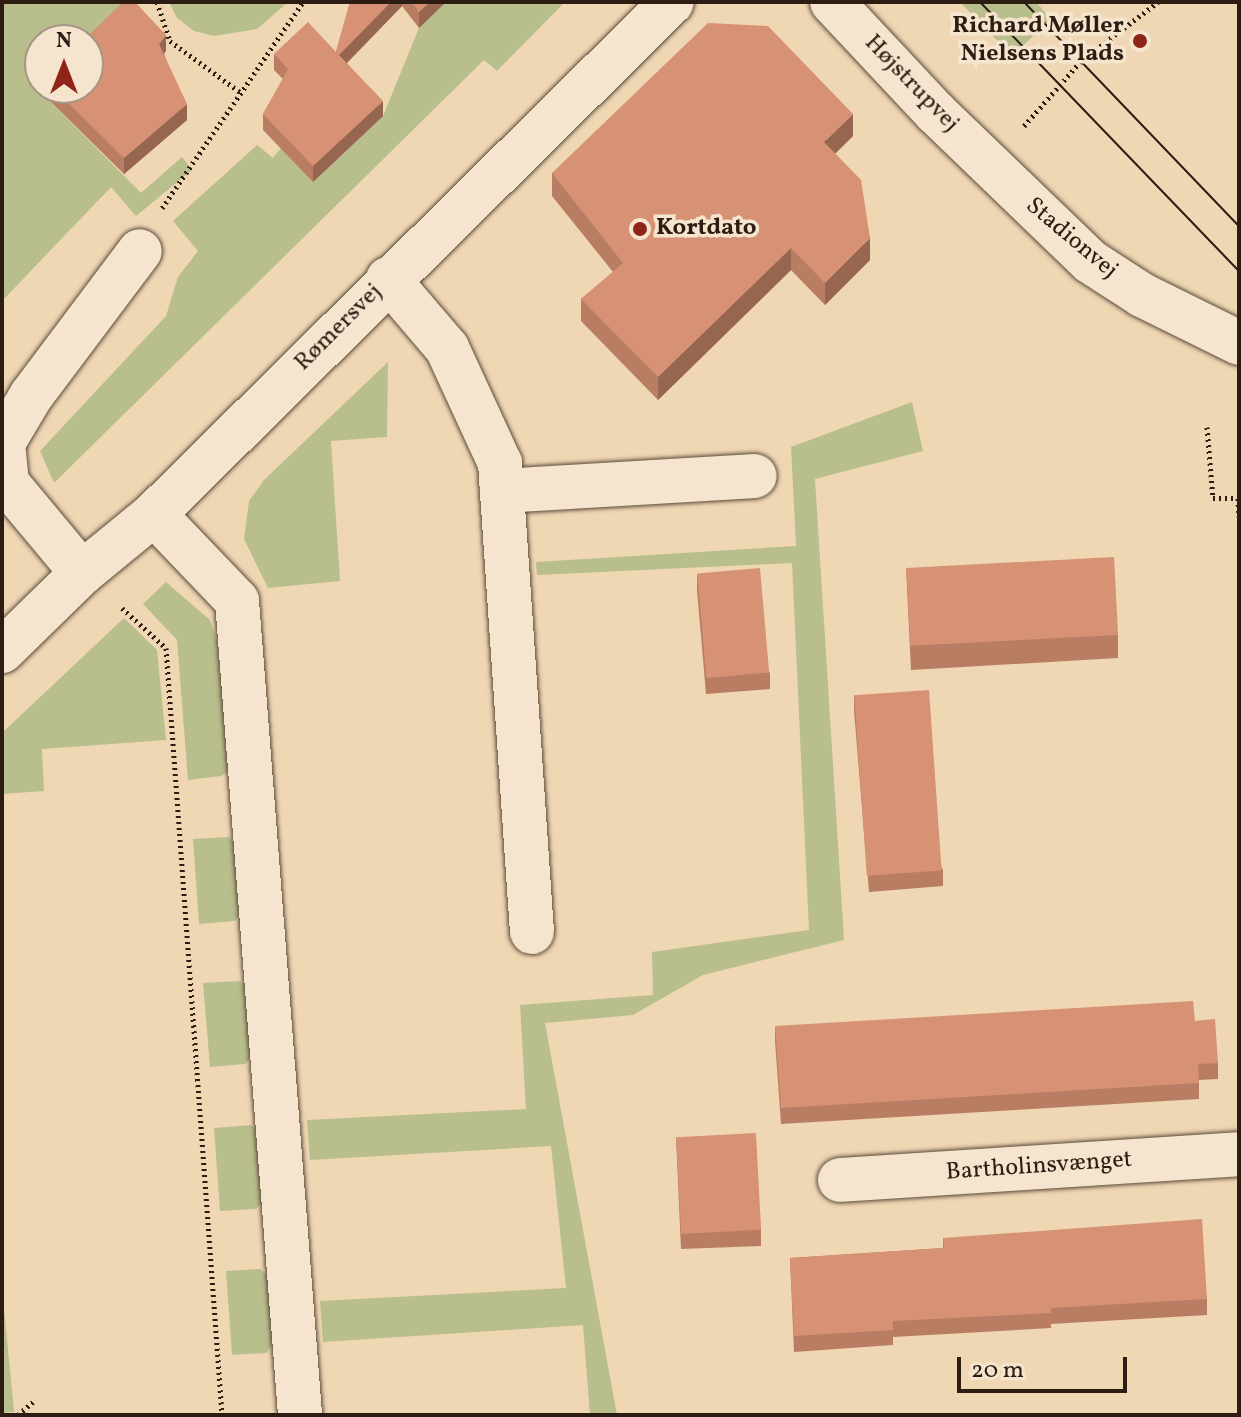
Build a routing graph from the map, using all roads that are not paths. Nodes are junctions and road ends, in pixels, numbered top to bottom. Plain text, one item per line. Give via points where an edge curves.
1 (672, 2) edge
2 (832, 2) edge
3 (991, 165) joint
4 (140, 251) road end
5 (388, 279) junction
6 (1219, 330) edge
7 (1239, 343) edge
8 (755, 476) dead end
9 (502, 491) junction
10 (154, 514) junction
11 (82, 573) junction
12 (2, 651) edge
13 (532, 932) dead end
14 (1239, 1154) edge
15 (840, 1180) dead end
16 (300, 1415) edge

1 - 5 street, Rømersvej
2 - 3 street, Højstrupvej
3 - 6 street, Stadionvej via 1091,262
4 - 11 street via 31,396 3,443 7,483
5 - 9 street via 447,348 500,463
5 - 10 street, Rømersvej
6 - 7 street, Stadionvej
8 - 9 street
9 - 13 street
10 - 11 street, Rømersvej
10 - 16 street via 237,601
11 - 12 street, Rømersvej
14 - 15 street, Bartholinsvænget

